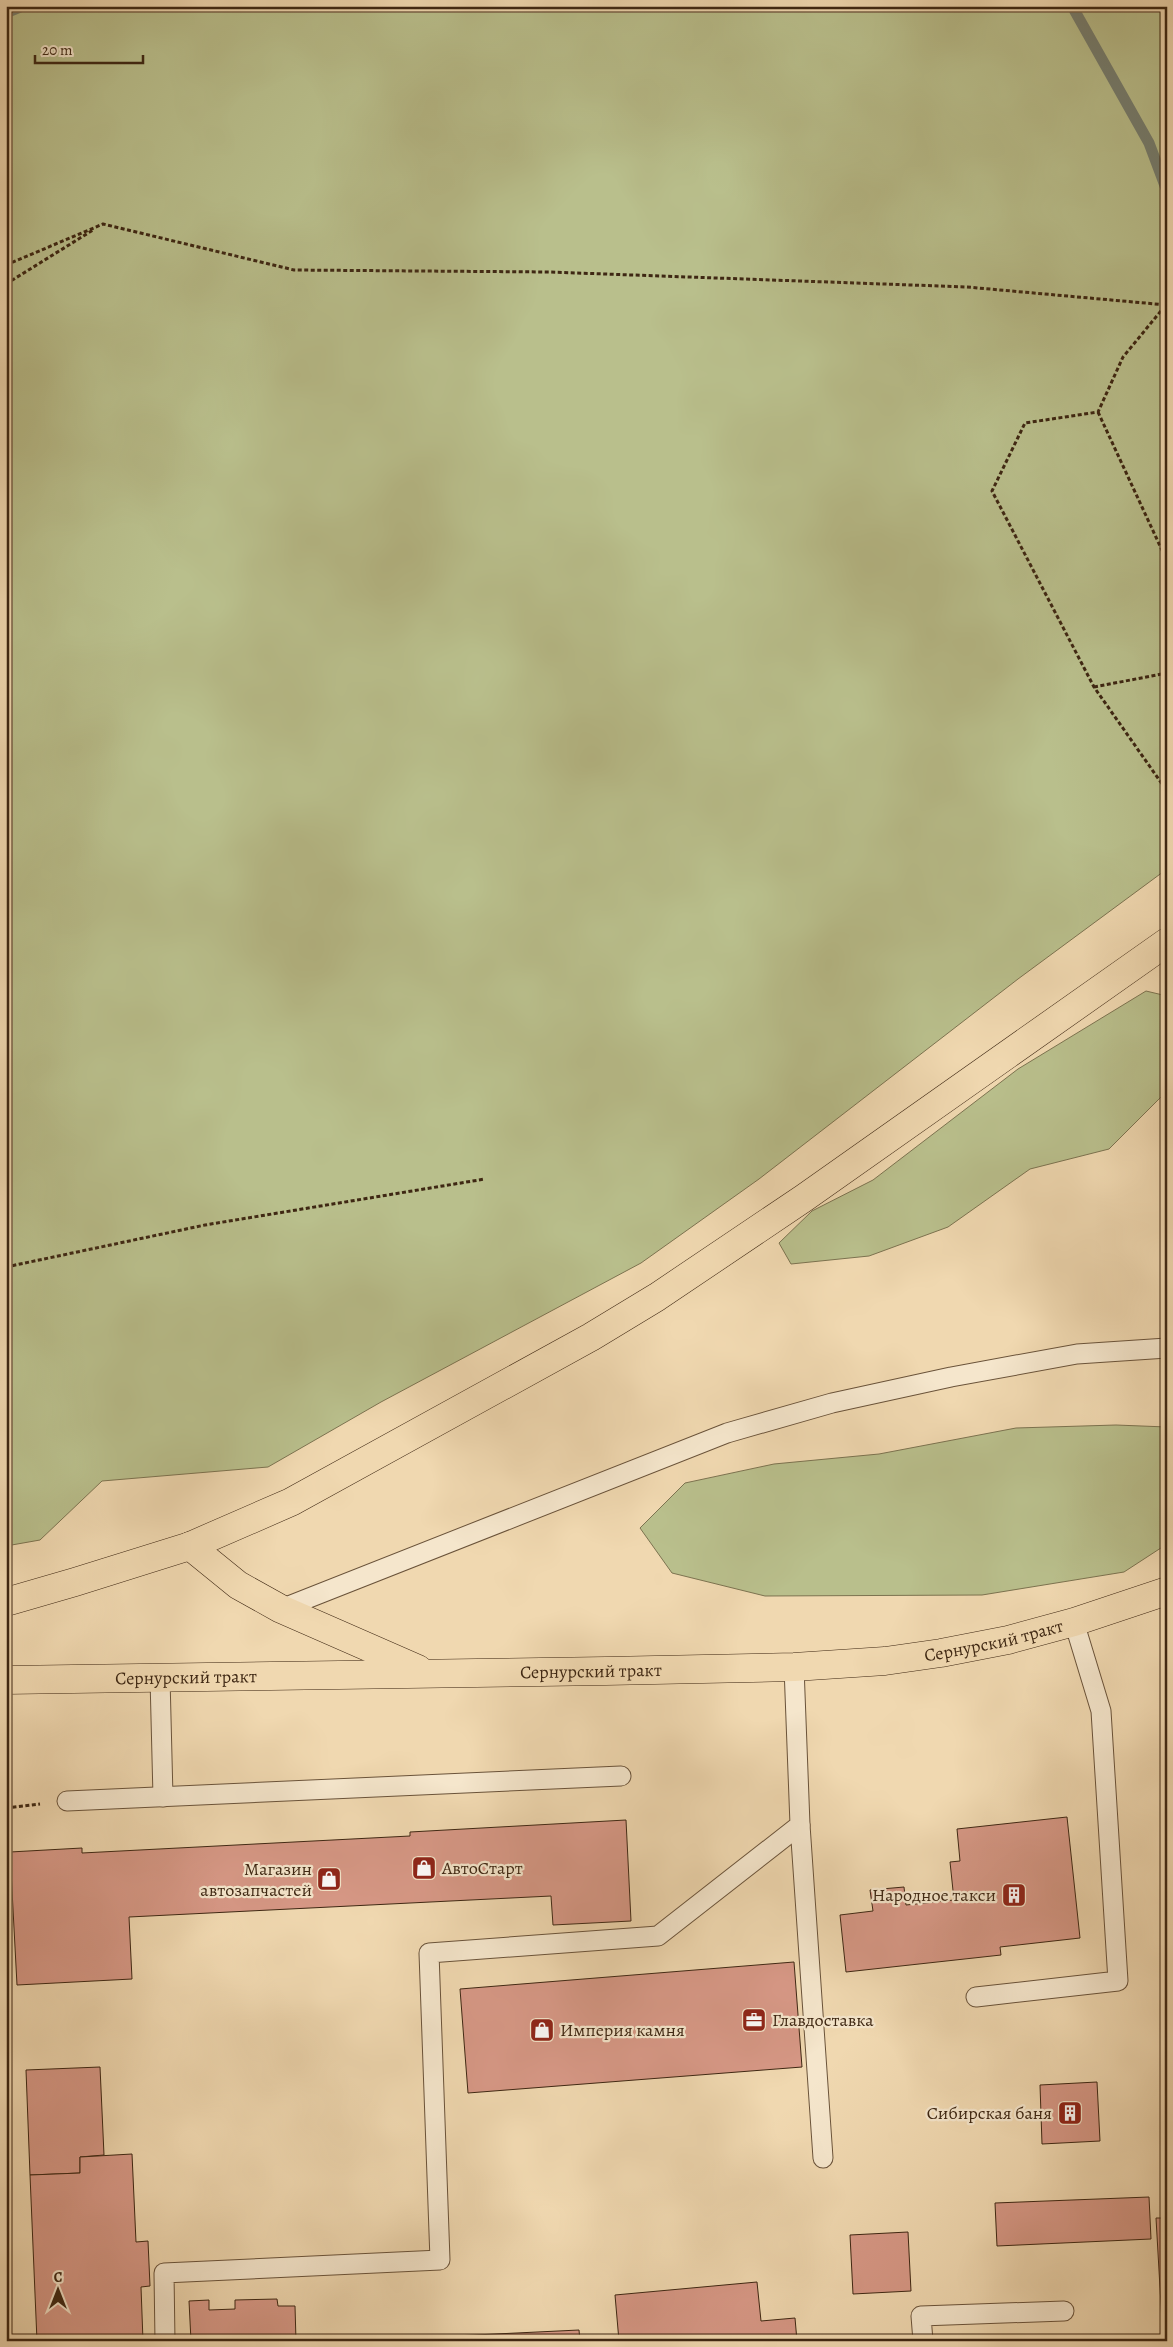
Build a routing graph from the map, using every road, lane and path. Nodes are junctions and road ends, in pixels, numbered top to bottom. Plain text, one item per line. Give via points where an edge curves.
1 (103, 224) junction
2 (6, 265) edge
3 (6, 284) edge
4 (1166, 305) edge
5 (1098, 412) junction
6 (1167, 561) edge
7 (1167, 673) edge
8 (1094, 688) junction
9 (1167, 791) edge
10 (1167, 942) edge
11 (485, 1179) dead end
12 (6, 1267) edge
13 (1167, 1348) edge
14 (190, 1546) junction
15 (1167, 1591) edge
16 (6, 1602) edge
17 (281, 1609) junction
18 (1074, 1622) junction
19 (794, 1666) junction
20 (425, 1672) junction
21 (160, 1678) junction
22 (6, 1680) edge
23 (621, 1776) dead end
24 (162, 1797) junction
25 (67, 1801) joint
26 (6, 1808) edge
27 (800, 1825) junction
28 (976, 1997) dead end
29 (824, 2158) dead end
30 (1064, 2310) dead end
31 (165, 2341) edge
32 (923, 2341) edge

1 - 2 path
1 - 3 path
1 - 4 path via 294,270 549,272 967,287
4 - 5 path via 1123,357
5 - 6 path
5 - 8 path via 1024,423 992,491
7 - 8 path
8 - 9 path
10 - 14 main road via 804,1198 657,1297 291,1502
11 - 12 path via 205,1225
13 - 17 lane via 1077,1354 951,1377 832,1403 727,1433
14 - 16 main road
14 - 17 main road via 238,1586
15 - 18 main road, Сернурский тракт
17 - 20 main road
18 - 19 main road, Сернурский тракт via 941,1654
18 - 28 lane via 1101,1711 1118,1981
19 - 20 main road, Сернурский тракт
19 - 27 lane
20 - 21 main road, Сернурский тракт
21 - 22 main road, Сернурский тракт
21 - 24 lane
23 - 24 lane
24 - 25 lane
25 - 26 path
27 - 29 lane
27 - 31 lane via 658,1936 429,1953 440,2260 164,2273
30 - 32 lane via 921,2316

